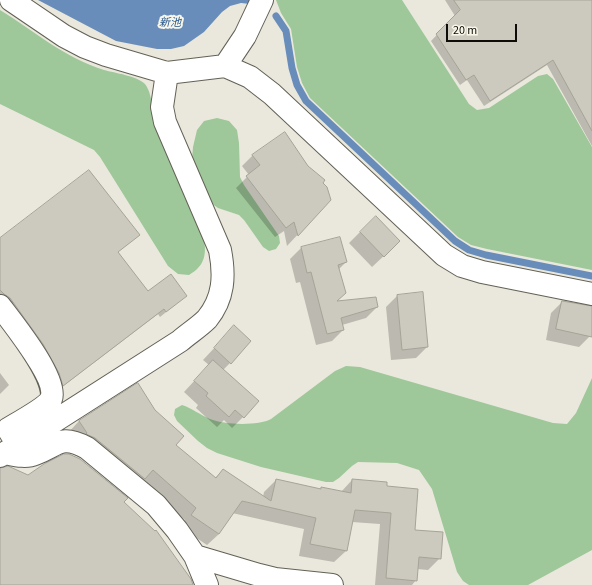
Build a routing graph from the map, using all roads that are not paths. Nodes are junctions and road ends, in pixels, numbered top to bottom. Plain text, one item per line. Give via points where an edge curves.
1 (11, 0) edge
2 (262, 0) edge
3 (225, 66) junction
4 (167, 73) junction
5 (592, 294) edge
6 (0, 306) edge
7 (8, 451) edge
8 (195, 556) junction
9 (206, 585) edge
10 (332, 585) edge

1 - 4 street via 85,47
2 - 3 street via 245,36
3 - 4 street
3 - 5 street via 250,77 272,94 444,255 462,266 482,272
4 - 7 street via 162,107 165,122 220,250 223,281 216,304 206,319 180,341
6 - 7 street via 28,344 52,391 51,399 45,406 8,429
7 - 8 street via 20,456 34,455 63,441 81,445 156,505
8 - 9 street
8 - 10 street via 259,575

